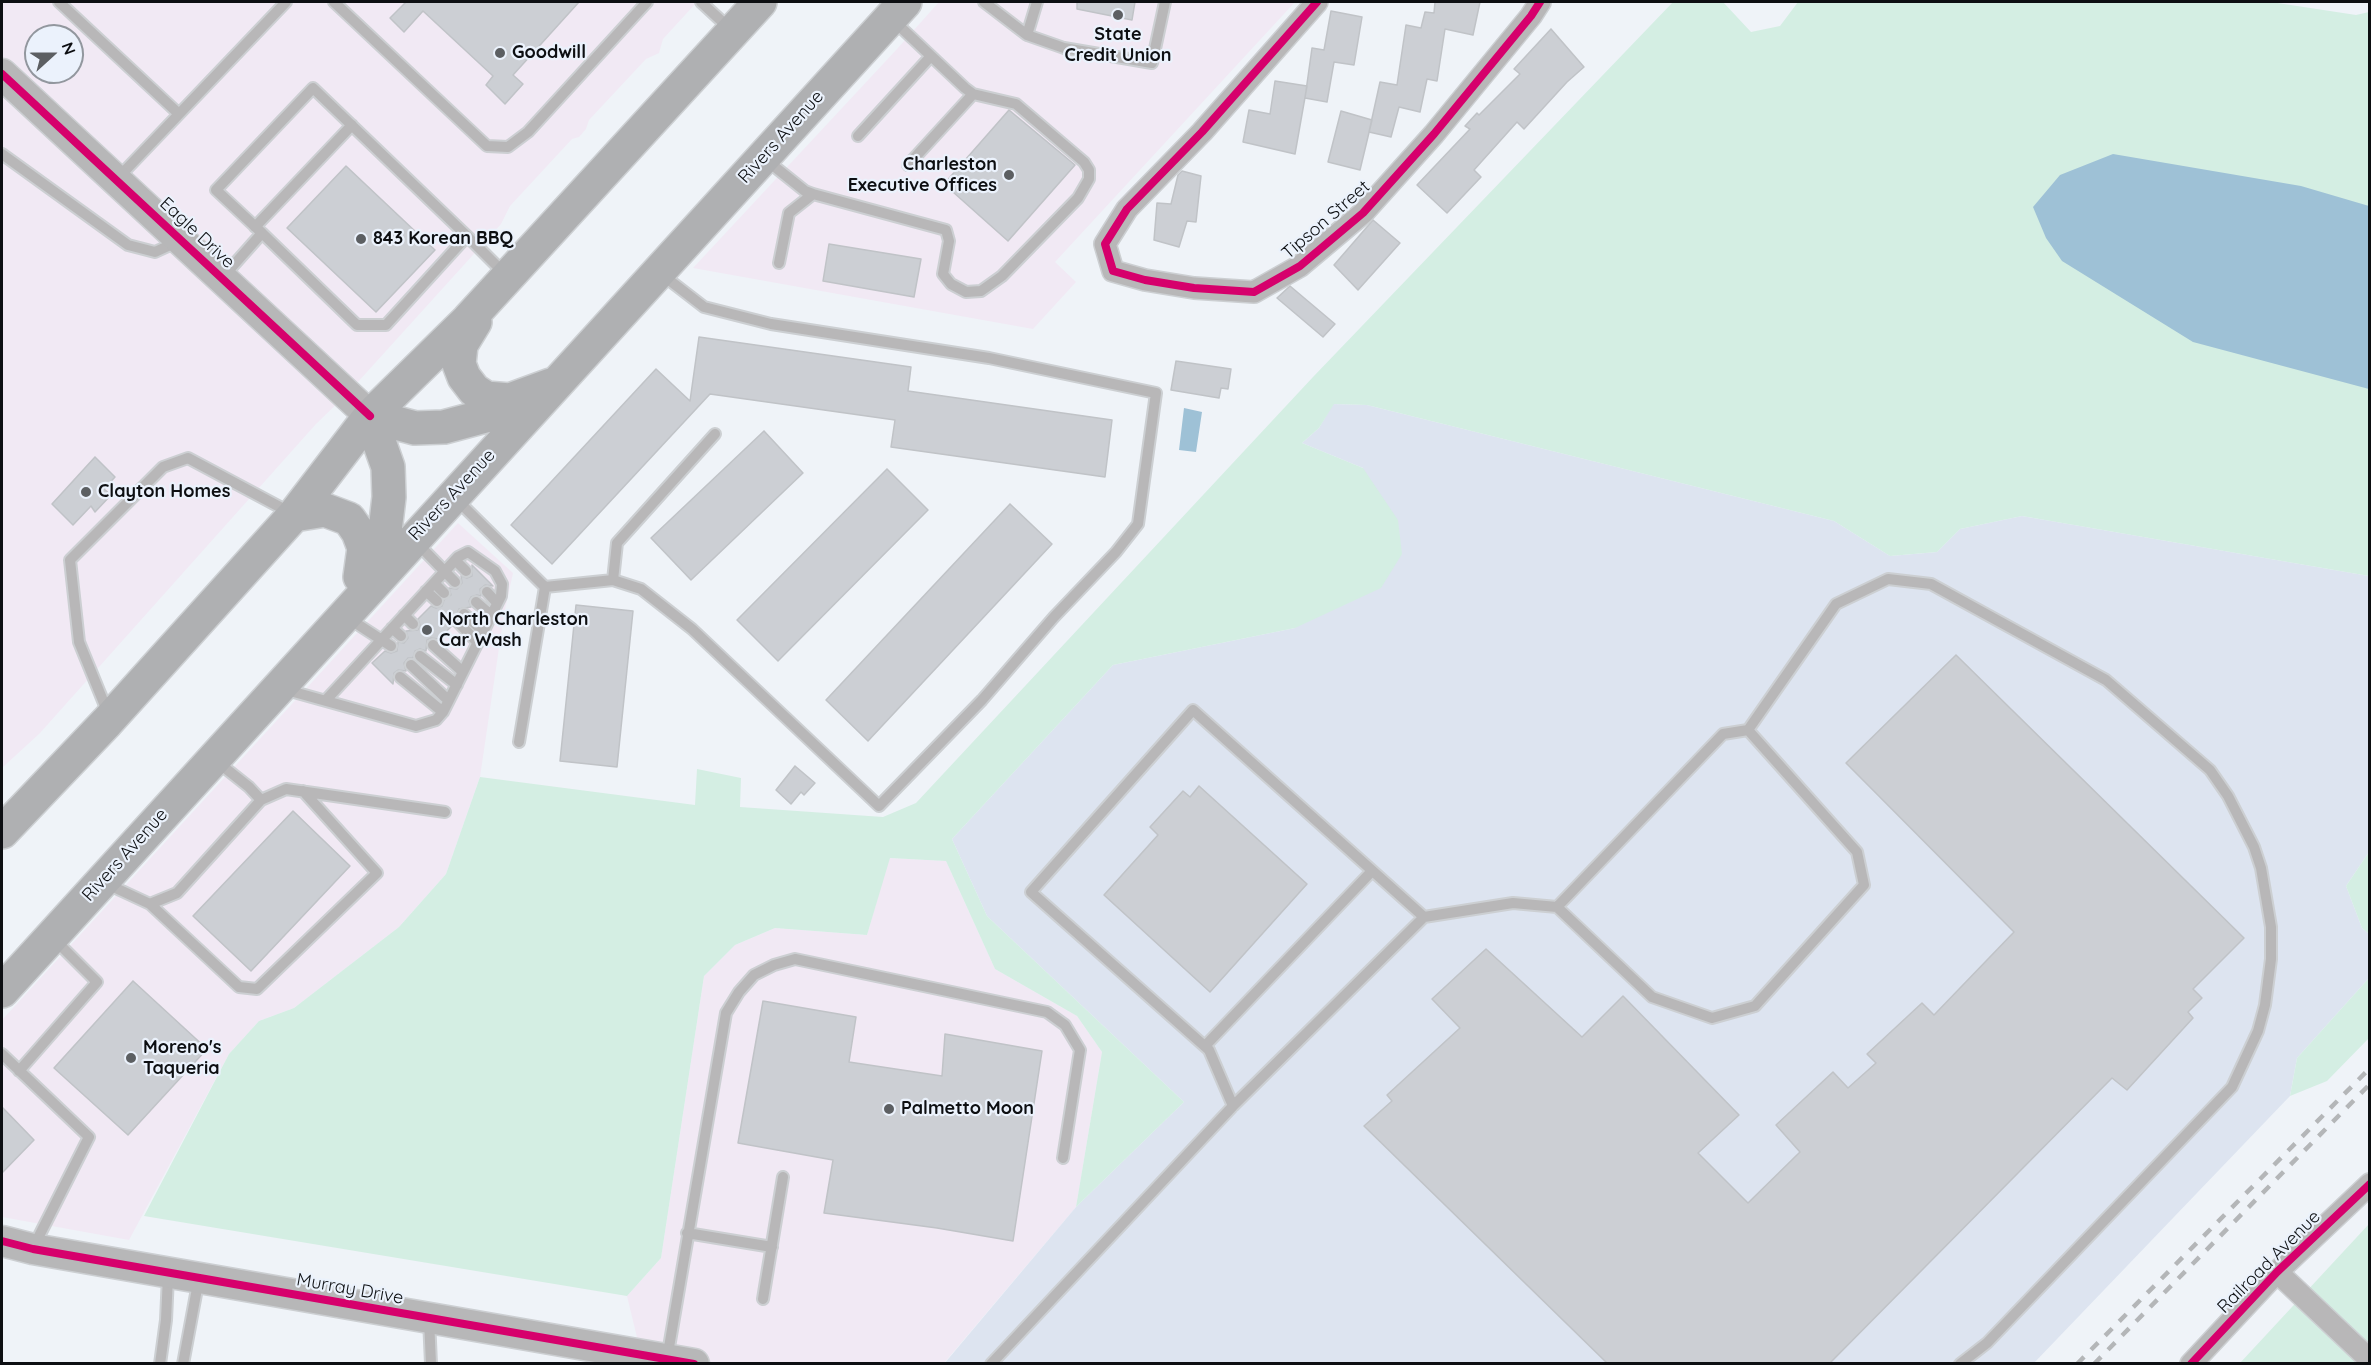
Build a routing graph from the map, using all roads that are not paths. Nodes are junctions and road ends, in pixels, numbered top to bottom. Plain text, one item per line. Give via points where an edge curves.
1 (59, 2) edge
2 (286, 2) edge
3 (334, 2) edge
4 (647, 2) edge
5 (702, 2) edge
6 (760, 2) edge
7 (984, 2) edge
8 (1037, 2) edge
9 (1165, 2) edge
10 (1317, 2) edge
11 (1540, 2) edge
12 (898, 10) edge
13 (733, 32) junction
14 (1027, 35) junction
15 (931, 56) junction
16 (2, 74) edge
17 (973, 94) junction
18 (179, 114) junction
19 (352, 126) junction
20 (858, 136) dead end
21 (2, 154) edge
22 (763, 157) junction
23 (908, 165) dead end
24 (116, 179) junction
25 (813, 194) junction
26 (259, 230) junction
27 (467, 236) junction
28 (182, 240) junction
29 (779, 263) dead end
30 (658, 272) junction
31 (223, 278) junction
32 (502, 284) junction
33 (554, 384) junction
34 (370, 416) junction
35 (715, 434) dead end
36 (452, 495) junction
37 (294, 515) junction
38 (413, 538) junction
39 (455, 560) junction
40 (444, 571) junction
41 (466, 571) dead end
42 (614, 580) junction
43 (455, 582) dead end
44 (430, 587) junction
45 (545, 587) junction
46 (487, 592) dead end
47 (440, 597) dead end
48 (476, 602) dead end
49 (497, 603) junction
50 (349, 608) junction
51 (404, 615) junction
52 (491, 615) junction
53 (413, 624) dead end
54 (392, 628) junction
55 (483, 631) junction
56 (401, 636) dead end
57 (381, 639) junction
58 (478, 643) junction
59 (432, 645) dead end
60 (390, 646) dead end
61 (420, 656) dead end
62 (411, 665) dead end
63 (463, 672) junction
64 (400, 677) dead end
65 (457, 685) junction
66 (277, 688) junction
67 (326, 700) junction
68 (448, 700) junction
69 (443, 712) junction
70 (110, 718) junction
71 (1748, 730) junction
72 (519, 742) dead end
73 (212, 758) junction
74 (303, 791) junction
75 (261, 800) junction
76 (445, 812) dead end
77 (2, 832) edge
78 (1372, 871) junction
79 (101, 881) junction
80 (150, 904) junction
81 (1557, 907) junction
82 (1424, 917) junction
83 (51, 936) junction
84 (2, 991) edge
85 (1205, 1046) junction
86 (2, 1054) edge
87 (19, 1071) junction
88 (1233, 1106) junction
89 (1063, 1158) dead end
90 (783, 1177) dead end
91 (2370, 1184) edge
92 (687, 1233) junction
93 (2, 1242) edge
94 (772, 1247) junction
95 (33, 1249) junction
96 (2277, 1272) junction
97 (168, 1273) junction
98 (199, 1278) junction
99 (763, 1299) dead end
100 (429, 1318) junction
101 (2370, 1360) edge
102 (681, 1361) edge
103 (160, 1364) edge
104 (183, 1364) edge
105 (431, 1364) edge
106 (991, 1364) edge
107 (1960, 1364) edge
108 (2191, 1364) edge

1 - 18 lane
2 - 18 lane
3 - 4 lane via 487,146 508,147 528,132
5 - 13 lane
6 - 13 main road
7 - 14 lane
8 - 14 lane
9 - 14 lane via 1152,63 1064,48
10 - 11 street, Tipson Street via 1202,132 1126,209 1105,244 1113,271 1194,288 1254,292 1300,266 1363,213 1434,134
12 - 15 lane
12 - 22 main road, Rivers Avenue
13 - 32 main road
15 - 17 lane
15 - 20 lane
16 - 24 street, Eagle Drive
17 - 23 lane
17 - 25 lane via 1016,104 1089,170 1089,179 1078,198 1002,276 981,291 966,292 943,274 949,242 946,230
18 - 24 lane
19 - 26 lane
19 - 26 lane via 313,88 216,190
19 - 27 lane
21 - 28 lane via 128,245 155,252
22 - 25 lane
22 - 30 main road, Rivers Avenue
24 - 28 street, Eagle Drive
25 - 29 lane via 789,213
26 - 27 lane via 357,325 387,325
26 - 31 lane
27 - 32 lane
28 - 31 street, Eagle Drive
30 - 33 main road, Rivers Avenue
30 - 42 lane via 704,307 771,324 988,358 1156,393 1138,524 982,700 879,806 692,629 642,589
31 - 34 street, Eagle Drive
32 - 33 main road via 461,345 459,364 464,377 486,398 510,400
32 - 34 main road
33 - 34 main road via 500,412 444,427 415,429
33 - 36 main road, Rivers Avenue
34 - 37 main road
34 - 50 main road via 388,467 389,497 385,531
35 - 42 lane via 617,543
36 - 38 main road, Rivers Avenue
36 - 45 lane
37 - 50 main road via 325,510 338,513 349,519 358,532 364,548
37 - 70 main road
37 - 70 lane via 188,458 163,467 70,560 79,642
38 - 40 lane
38 - 50 main road, Rivers Avenue
39 - 40 lane
39 - 41 lane
39 - 49 lane via 468,552 495,571 502,584
40 - 43 lane
40 - 44 lane
42 - 45 lane
44 - 47 lane
44 - 51 lane
45 - 72 lane
46 - 49 lane
48 - 52 lane
49 - 52 lane
50 - 57 lane
50 - 66 main road, Rivers Avenue
51 - 53 lane
51 - 54 lane
52 - 55 lane
54 - 56 lane
54 - 57 lane
55 - 58 lane
55 - 58 lane via 460,618
57 - 60 lane
57 - 67 lane via 375,654
58 - 63 lane
59 - 63 lane
61 - 65 lane
62 - 68 lane
63 - 65 lane
64 - 69 lane
65 - 68 lane
66 - 67 lane
66 - 73 main road, Rivers Avenue
67 - 69 lane via 416,726 436,720
68 - 69 lane
70 - 77 main road
71 - 81 lane via 1723,734
71 - 81 lane via 1857,852 1864,885 1755,1006 1712,1018 1652,997
71 - 107 lane via 1836,604 1888,579 1931,584 2106,680 2210,770 2228,795 2257,857 2271,927 2270,977 2258,1031 2232,1087 1987,1343
73 - 75 lane
73 - 79 main road, Rivers Avenue
74 - 75 lane via 286,789
74 - 76 lane
74 - 80 lane via 377,873 257,989 239,987
75 - 80 lane via 177,892
78 - 82 lane
78 - 85 lane
78 - 85 lane via 1193,710 1031,892
79 - 80 lane
79 - 83 main road, Rivers Avenue
81 - 82 lane via 1513,903
82 - 88 lane
83 - 84 main road, Rivers Avenue
83 - 87 lane via 97,982
85 - 88 lane
86 - 87 lane
87 - 95 lane via 89,1137
88 - 106 lane
89 - 92 lane via 1080,1050 1065,1025 1047,1012 795,959 754,975 726,1013
90 - 94 lane
91 - 96 street, Railroad Avenue
92 - 94 lane
92 - 102 lane
93 - 95 street, Murray Drive
94 - 99 lane
95 - 97 street, Murray Drive
96 - 101 street
96 - 108 street, Railroad Avenue
97 - 98 street, Murray Drive
97 - 103 lane
98 - 100 street, Murray Drive
98 - 104 lane
100 - 102 street, Murray Drive
100 - 105 lane

